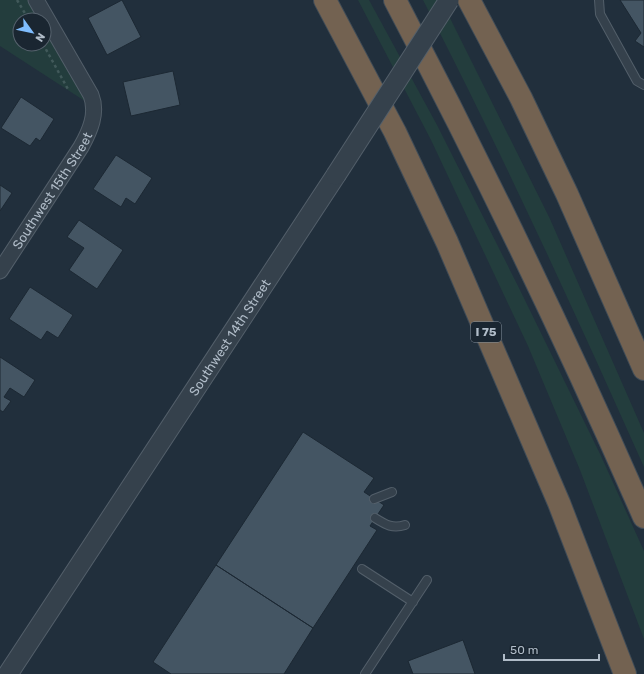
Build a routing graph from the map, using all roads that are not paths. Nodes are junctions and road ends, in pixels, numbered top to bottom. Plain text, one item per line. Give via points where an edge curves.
1 (36, 0) edge
2 (325, 0) edge
3 (395, 0) edge
4 (449, 0) edge
5 (469, 0) edge
6 (599, 0) edge
7 (644, 85) edge
8 (0, 271) edge
9 (644, 368) edge
10 (392, 492) dead end
11 (374, 498) dead end
12 (644, 517) edge
13 (375, 518) dead end
14 (405, 525) dead end
15 (362, 569) dead end
16 (427, 580) dead end
17 (413, 602) junction
18 (8, 674) edge
19 (365, 674) edge
20 (625, 674) edge

1 - 8 street, Southwest 15th Street via 90,95 94,115 87,137
2 - 20 highway, I 75 via 395,132 447,242 559,503
3 - 12 highway via 509,222
4 - 18 street, Southwest 14th Street, bridge
5 - 9 highway via 568,194
6 - 7 lane via 600,14 638,81
10 - 11 lane
13 - 14 lane via 397,528
15 - 17 lane
16 - 17 lane
17 - 19 lane

